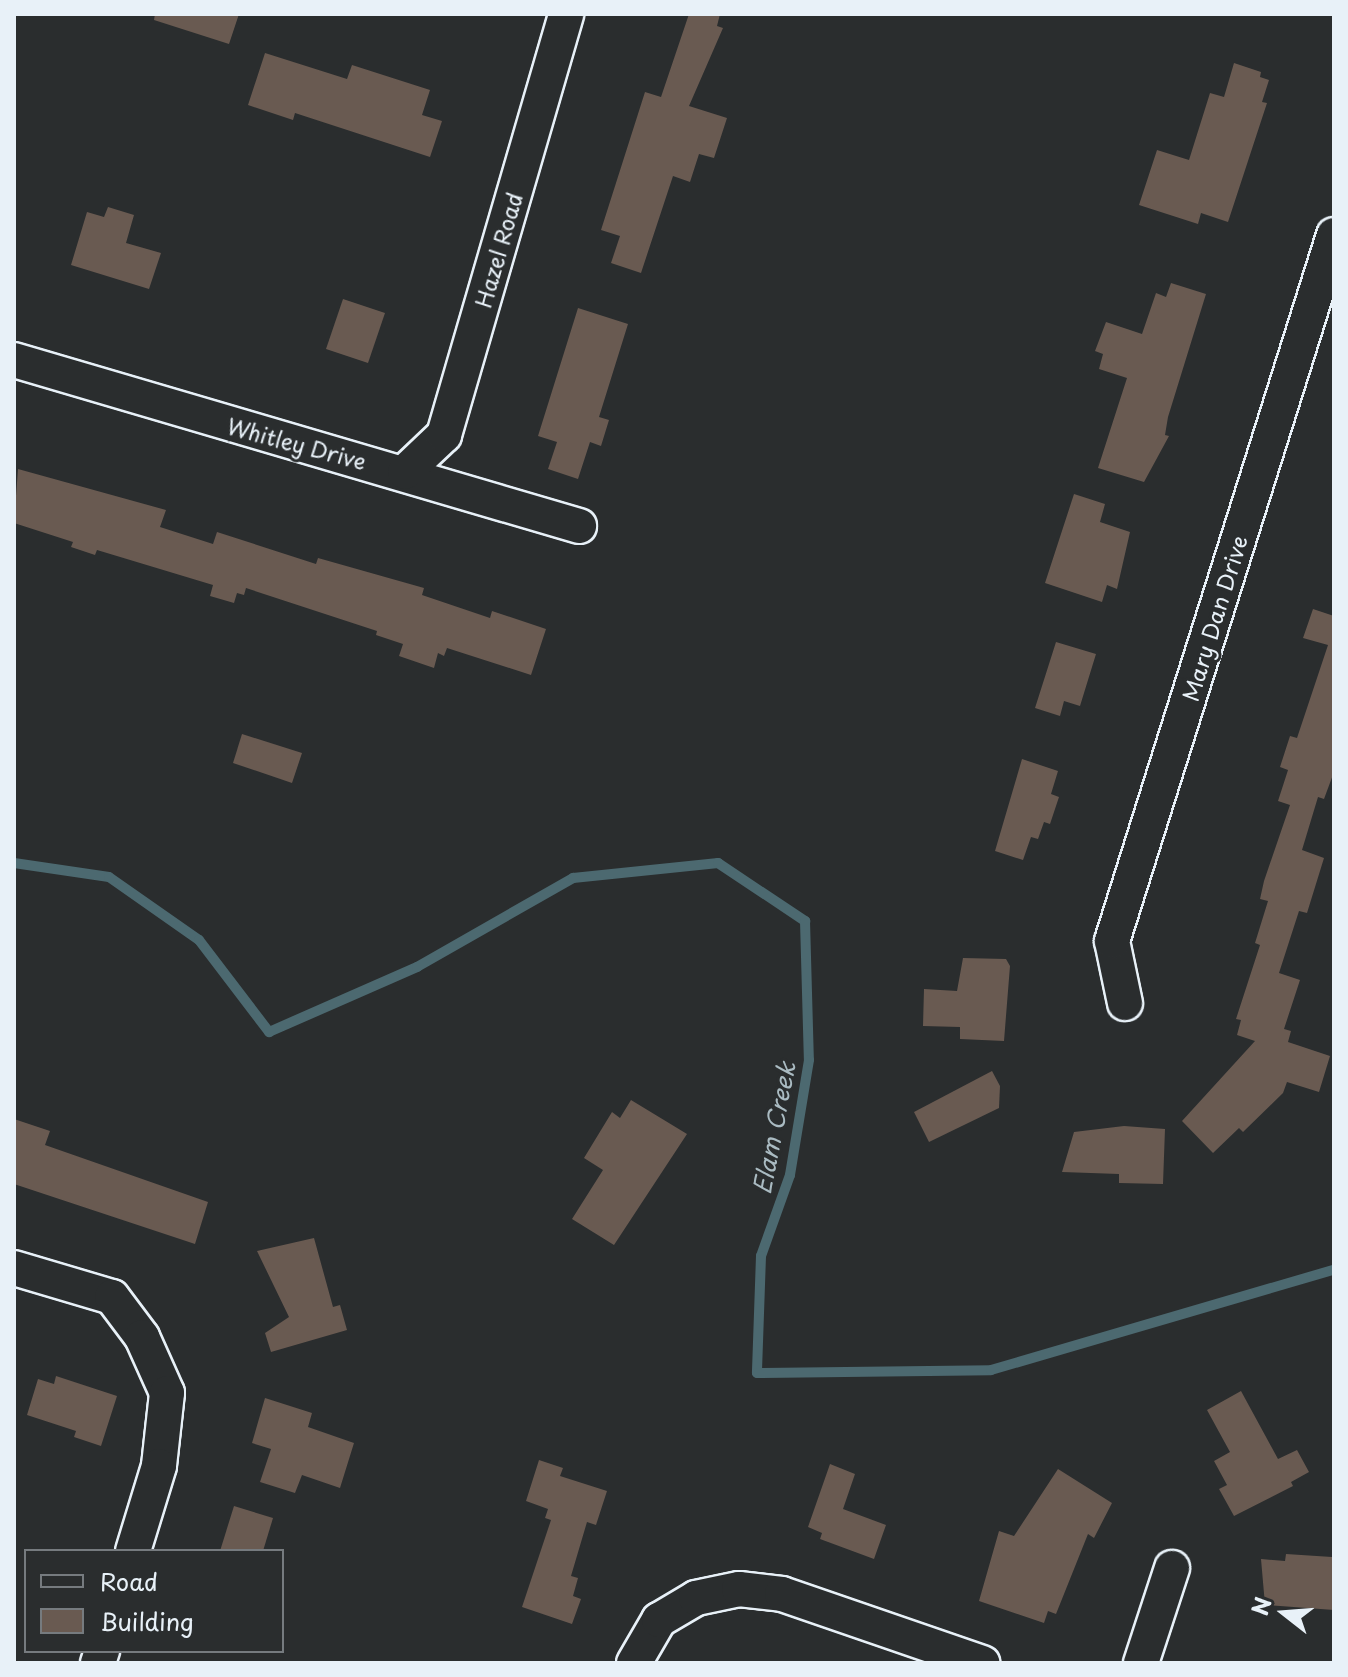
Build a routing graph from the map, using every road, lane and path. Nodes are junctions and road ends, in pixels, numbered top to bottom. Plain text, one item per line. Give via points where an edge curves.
1 (566, 14) edge
2 (1334, 235) edge
3 (14, 360) edge
4 (405, 472) junction
5 (579, 526) dead end
6 (1125, 1003) dead end
7 (14, 1268) edge
8 (134, 1549) edge
9 (1172, 1568) dead end
10 (634, 1663) edge
11 (982, 1663) edge
12 (1141, 1663) edge

1 - 4 street, Hazel Road via 444,435
2 - 6 street, Mary Dan Drive via 1112,941
3 - 4 street, Whitley Drive
4 - 5 street, Whitley Drive
7 - 8 street via 112,1297 142,1337 167,1393 159,1466
9 - 12 street
10 - 11 street via 659,1620 696,1598 739,1589 782,1594

